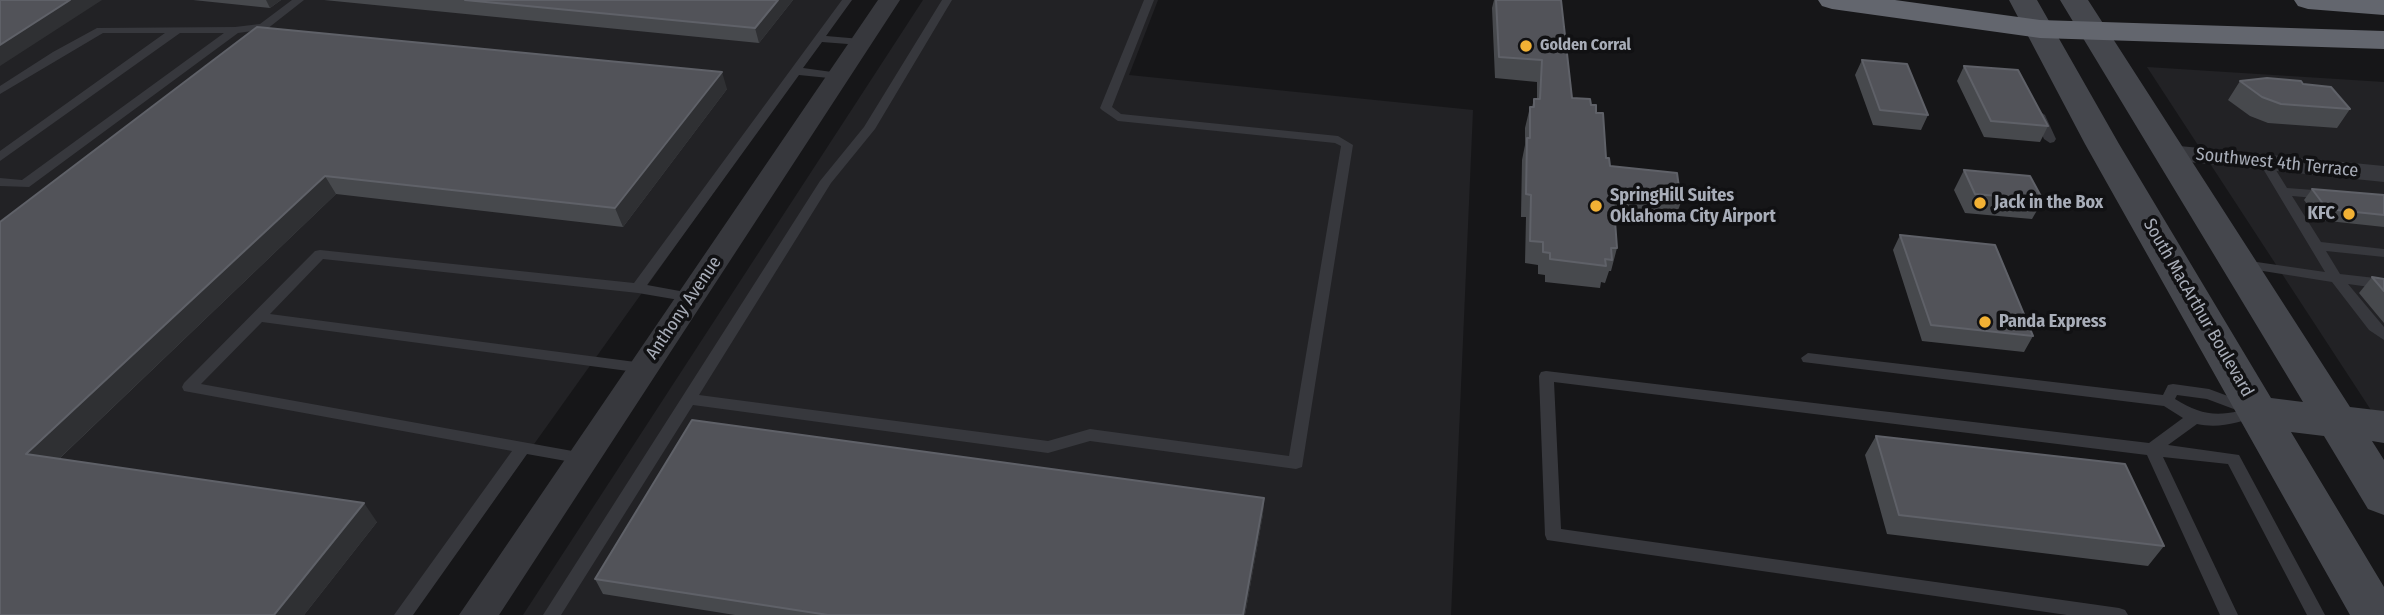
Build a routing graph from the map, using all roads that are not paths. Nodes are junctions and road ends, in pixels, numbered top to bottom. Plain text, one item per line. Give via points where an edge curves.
1 (299, 0) edge
2 (847, 0) edge
3 (889, 0) edge
4 (947, 0) edge
5 (1149, 0) edge
6 (1832, 0) edge
7 (2023, 0) edge
8 (2074, 0) edge
9 (2308, 0) edge
10 (2384, 6) edge
11 (2040, 29) junction
12 (177, 30) junction
13 (235, 30) junction
14 (2094, 31) junction
15 (819, 38) junction
16 (2384, 40) edge
17 (861, 42) junction
18 (796, 72) junction
19 (839, 76) junction
20 (0, 91) edge
21 (2033, 105) edge
22 (2050, 139) edge
23 (2169, 153) junction
24 (0, 157) edge
25 (2265, 162) junction
26 (2384, 174) edge
27 (0, 182) edge
28 (2283, 191) junction
29 (2346, 197) edge
30 (2317, 246) junction
31 (2384, 253) edge
32 (2238, 263) junction
33 (2336, 278) junction
34 (2384, 284) edge
35 (638, 288) junction
36 (691, 297) junction
37 (260, 317) junction
38 (2384, 335) edge
39 (1808, 358) dead end
40 (643, 368) junction
41 (689, 399) junction
42 (2167, 401) junction
43 (2257, 412) junction
44 (2193, 419) junction
45 (2337, 422) junction
46 (2384, 427) edge
47 (523, 448) junction
48 (2152, 449) junction
49 (583, 458) junction
50 (2384, 497) edge
51 (403, 615) edge
52 (478, 615) edge
53 (552, 615) edge
54 (2119, 615) edge
55 (2229, 615) edge
56 (2316, 615) edge
57 (2375, 615) edge

1 - 13 lane via 263,27
2 - 15 lane
3 - 17 street, Anthony Avenue
4 - 41 lane via 869,128 826,181
5 - 41 lane via 1106,108 1118,117 1338,140 1347,145 1296,463 1090,435 1048,447
6 - 11 highway
7 - 11 main road, South MacArthur Boulevard
8 - 14 main road
9 - 10 highway
11 - 14 highway
11 - 43 main road, South MacArthur Boulevard
12 - 13 lane
12 - 20 lane via 101,30
12 - 24 lane
13 - 27 lane via 24,184
14 - 16 highway
14 - 23 main road
15 - 17 lane
15 - 18 lane
17 - 19 street, Anthony Avenue
18 - 19 lane
18 - 35 lane
19 - 36 street, Anthony Avenue
21 - 22 lane
23 - 25 street, Southwest 4th Terrace
23 - 32 main road
25 - 26 street, Southwest 4th Terrace
25 - 28 lane
28 - 29 lane
28 - 30 lane
30 - 31 lane
30 - 33 lane
32 - 33 lane
32 - 45 main road
33 - 34 lane
33 - 38 lane
35 - 36 lane
35 - 37 lane via 320,254
36 - 40 street, Anthony Avenue
37 - 40 lane
37 - 47 lane via 189,387
39 - 42 lane
40 - 49 street, Anthony Avenue
41 - 53 lane
42 - 43 lane via 2173,389 2209,394
42 - 44 lane
43 - 44 lane via 2223,422
43 - 45 main road
43 - 57 main road, South MacArthur Boulevard
44 - 48 lane
45 - 46 main road
45 - 50 main road
47 - 49 lane
47 - 51 lane
48 - 54 lane via 1546,376 1553,536
48 - 55 lane
48 - 56 lane via 2233,459
49 - 52 street, Anthony Avenue

